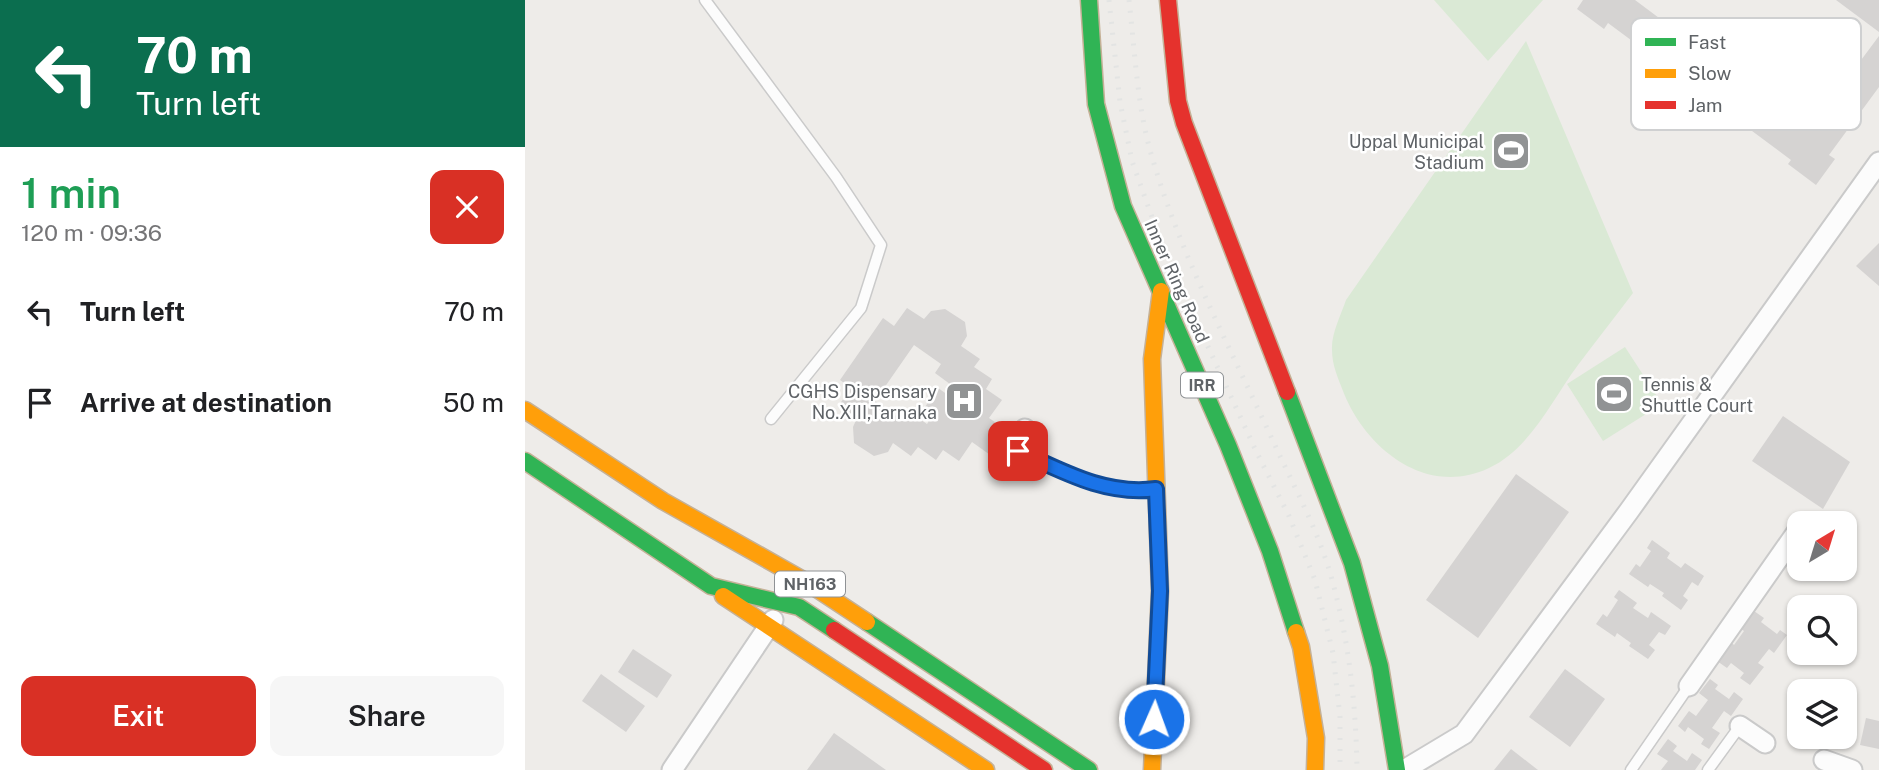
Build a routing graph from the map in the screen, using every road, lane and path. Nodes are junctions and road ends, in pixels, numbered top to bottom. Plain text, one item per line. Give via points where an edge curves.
1 (705, 0) edge
2 (1089, 0) edge
3 (1168, 0) edge
4 (1879, 162) edge
5 (1161, 291) junction
6 (525, 411) edge
7 (771, 419) dead end
8 (1025, 429) dead end
9 (1018, 451) joint
10 (525, 461) edge
11 (1156, 489) junction
12 (1787, 546) edge
13 (711, 586) junction
14 (785, 603) junction
15 (767, 627) junction
16 (1689, 686) joint
17 (1740, 726) joint
18 (1765, 743) dead end
19 (1823, 760) dead end
20 (672, 770) edge
21 (986, 770) edge
22 (1044, 770) edge
23 (1089, 770) edge
24 (1152, 770) edge
25 (1315, 770) edge
26 (1397, 770) edge
27 (1404, 770) edge
28 (1631, 770) edge
29 (1708, 770) edge
30 (1852, 770) edge

1 - 7 lane via 881,245 861,308
2 - 5 highway, Inner Ring Road / IRR via 1099,117 1123,206
3 - 26 highway via 1184,123 1352,563 1380,666
4 - 27 street via 1464,734
5 - 11 highway via 1152,359
5 - 25 highway, Inner Ring Road / IRR via 1228,445 1282,587 1301,647 1316,738
6 - 23 highway, NH163 via 663,501 805,581
8 - 9 street
9 - 11 lane via 1089,484 1137,492
10 - 13 highway, NH163
11 - 24 highway via 1160,591
12 - 16 street
13 - 14 highway, NH163
13 - 15 highway, NH163
14 - 15 street
14 - 22 highway, NH163 via 799,607
15 - 20 street
15 - 21 highway, NH163
16 - 28 lane
17 - 18 street
17 - 29 lane
19 - 30 street

